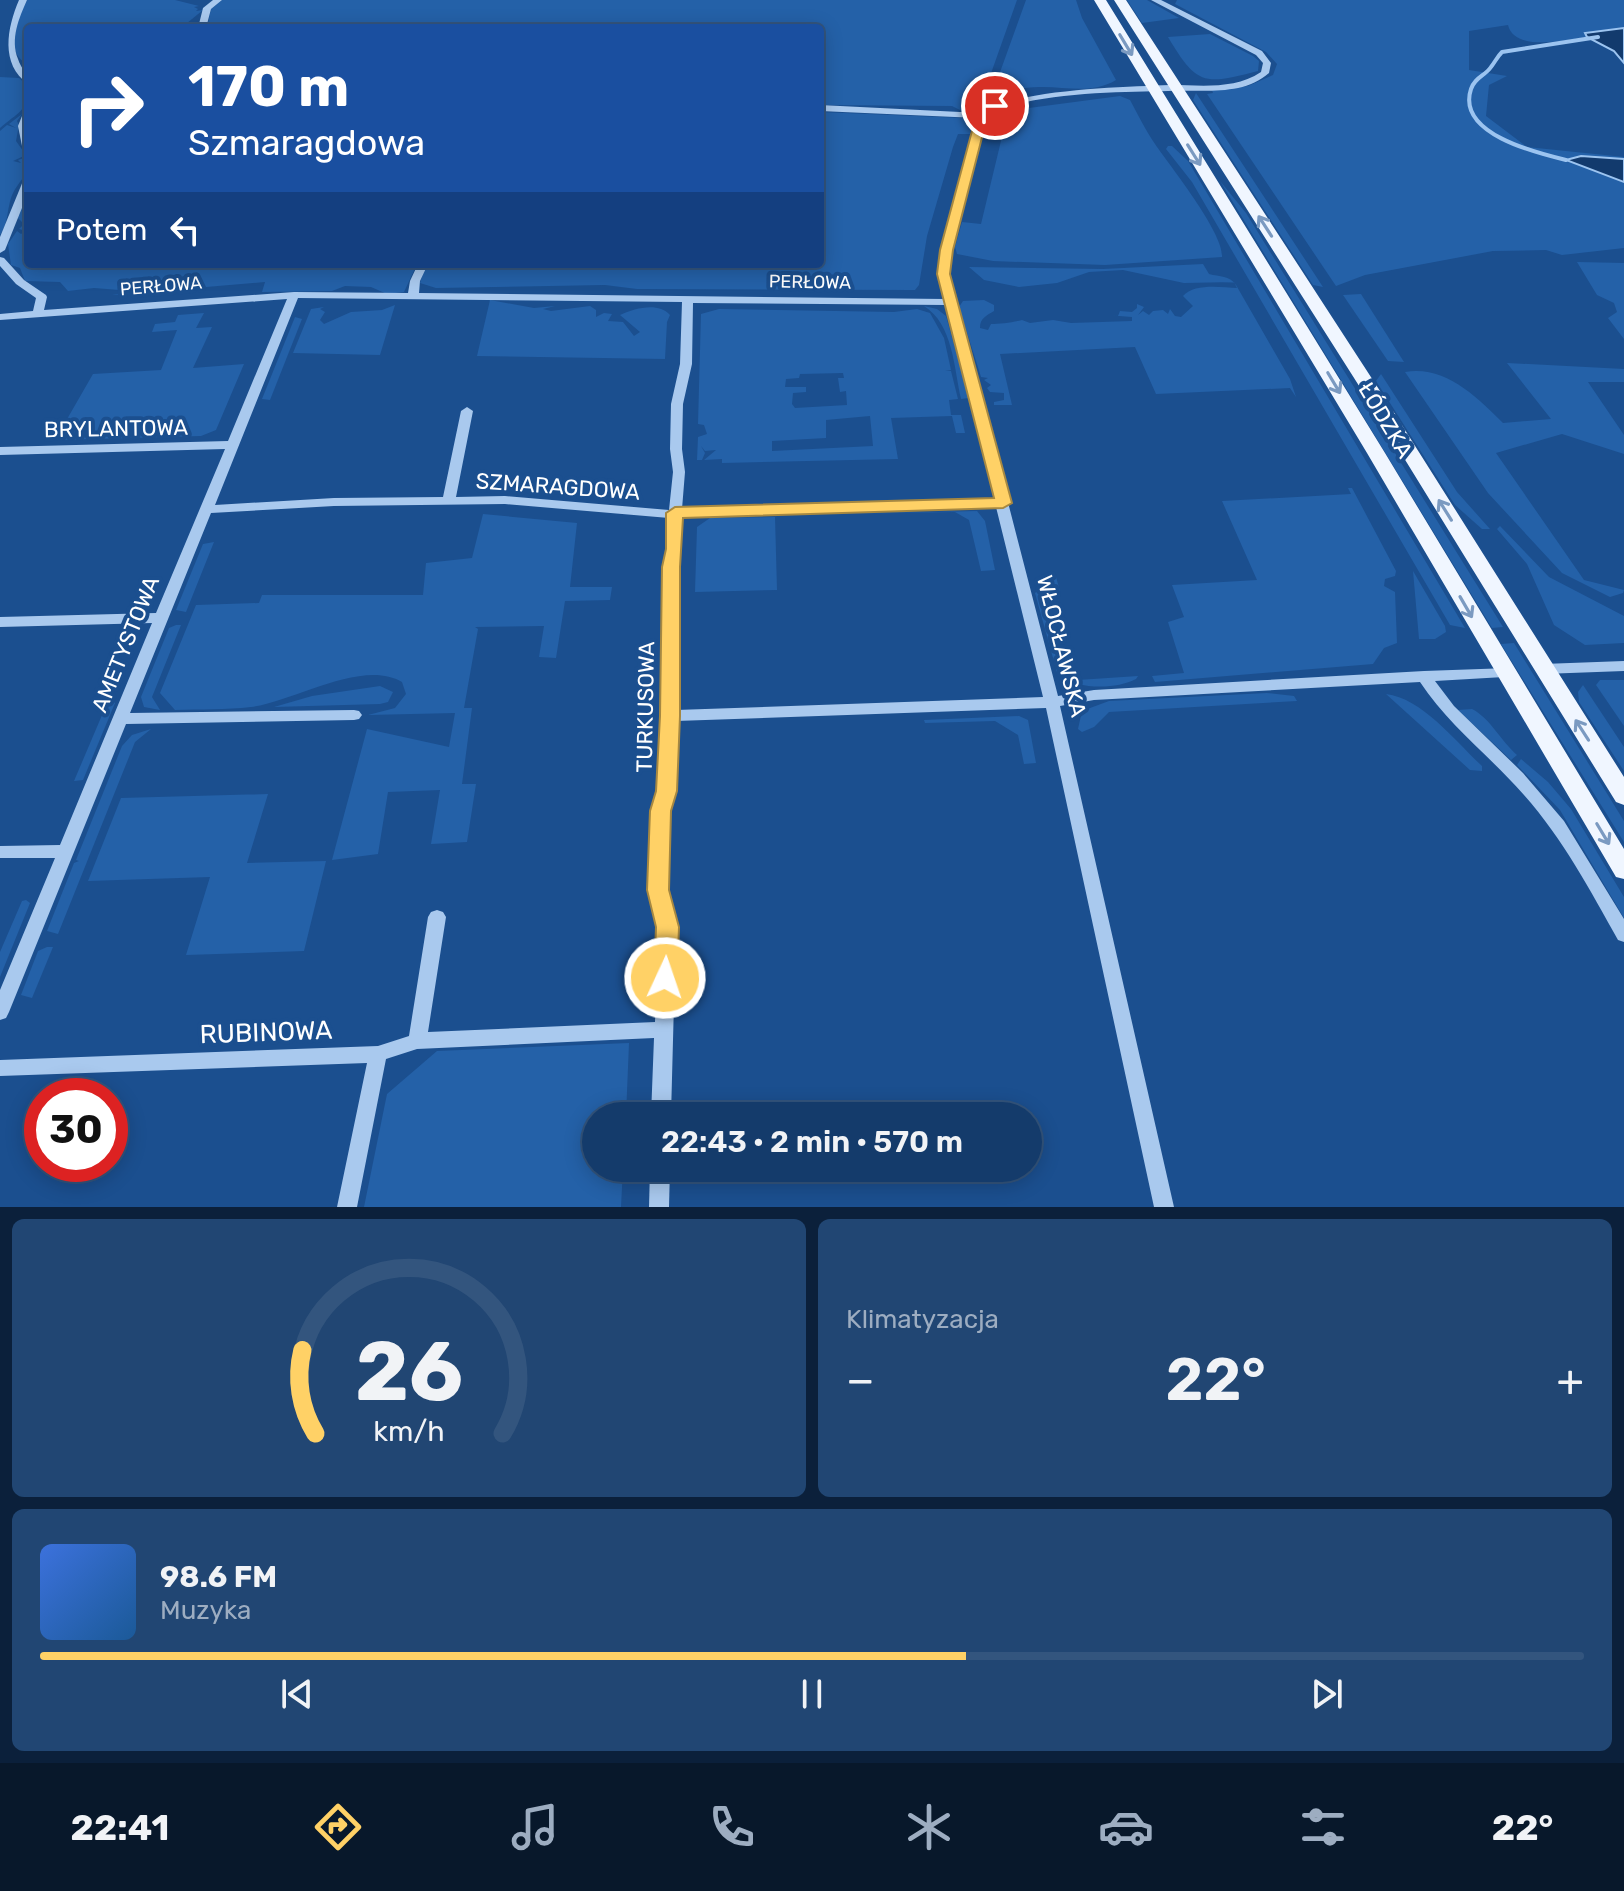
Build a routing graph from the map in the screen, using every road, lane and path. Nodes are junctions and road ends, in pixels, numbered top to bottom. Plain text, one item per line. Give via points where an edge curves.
1 (23, 0) edge
2 (218, 0) edge
3 (1100, 0) edge
4 (1120, 0) edge
5 (1155, 0) edge
6 (203, 24) edge
7 (24, 73) edge
8 (1177, 88) junction
9 (1153, 89) junction
10 (824, 108) edge
11 (982, 116) junction
12 (24, 191) edge
13 (0, 250) edge
14 (0, 260) edge
15 (421, 268) edge
16 (294, 295) junction
17 (413, 297) junction
18 (688, 298) junction
19 (949, 302) junction
20 (37, 315) junction
21 (0, 317) edge
22 (467, 411) dead end
23 (233, 445) junction
24 (0, 451) edge
25 (449, 500) junction
26 (1003, 503) junction
27 (207, 509) junction
28 (675, 513) junction
29 (162, 618) junction
30 (0, 622) edge
31 (1624, 666) edge
32 (1543, 669) junction
33 (1504, 672) junction
34 (1424, 676) junction
35 (1052, 702) junction
36 (354, 715) dead end
37 (670, 716) junction
38 (120, 719) junction
39 (1624, 796) edge
40 (66, 851) junction
41 (0, 852) edge
42 (1624, 870) edge
43 (437, 917) dead end
44 (1624, 935) edge
45 (0, 1012) edge
46 (663, 1030) junction
47 (417, 1041) junction
48 (378, 1054) junction
49 (0, 1068) edge
50 (661, 1102) edge
51 (660, 1182) edge
52 (347, 1207) edge
53 (659, 1207) edge
54 (1164, 1207) edge

1 - 7 street via 9,36 12,58
2 - 6 street via 207,8
3 -> 9 main road, ŁÓDZKA
4 - 8 main road, ŁÓDZKA
5 - 8 street via 1253,49 1267,63 1265,73 1251,81
8 - 9 street
32 -> 8 main road, ŁÓDZKA
9 - 11 street via 995,106
9 -> 33 main road, ŁÓDZKA
10 - 11 street
11 - 19 street, WŁOCŁAWSKA via 944,260
12 - 13 street
14 - 20 street via 42,297
15 - 17 street
16 - 17 street, PERŁOWA
16 - 20 street, PERŁOWA
16 - 23 street, AMETYSTOWA
17 - 18 street, PERŁOWA
18 - 19 street, PERŁOWA
18 - 28 street, TURKUSOWA via 686,364 677,404
19 - 26 street, WŁOCŁAWSKA
20 - 21 street, PERŁOWA
22 - 25 street
23 - 24 street, BRYLANTOWA
23 - 27 street, AMETYSTOWA
25 - 27 street, SZMARAGDOWA
25 - 28 street, SZMARAGDOWA
26 - 28 street, SZMARAGDOWA
26 - 35 street, WŁOCŁAWSKA
27 - 29 street, AMETYSTOWA
28 - 37 street, TURKUSOWA
29 - 30 street
29 - 38 street, AMETYSTOWA
31 - 32 street
39 -> 32 main road, ŁÓDZKA
33 - 34 street
33 -> 42 main road, ŁÓDZKA
34 - 35 street via 1094,695
34 - 44 street via 1456,722 1549,812
35 - 37 street
35 - 54 street, WŁOCŁAWSKA
36 - 38 street
37 - 46 street, TURKUSOWA via 658,890 667,927
38 - 40 street, AMETYSTOWA
40 - 41 street
40 - 45 street, AMETYSTOWA
43 - 47 street
46 - 47 street, RUBINOWA
46 - 50 street, TURKUSOWA
47 - 48 street, RUBINOWA
48 - 49 street, RUBINOWA
48 - 52 street
51 - 53 street

